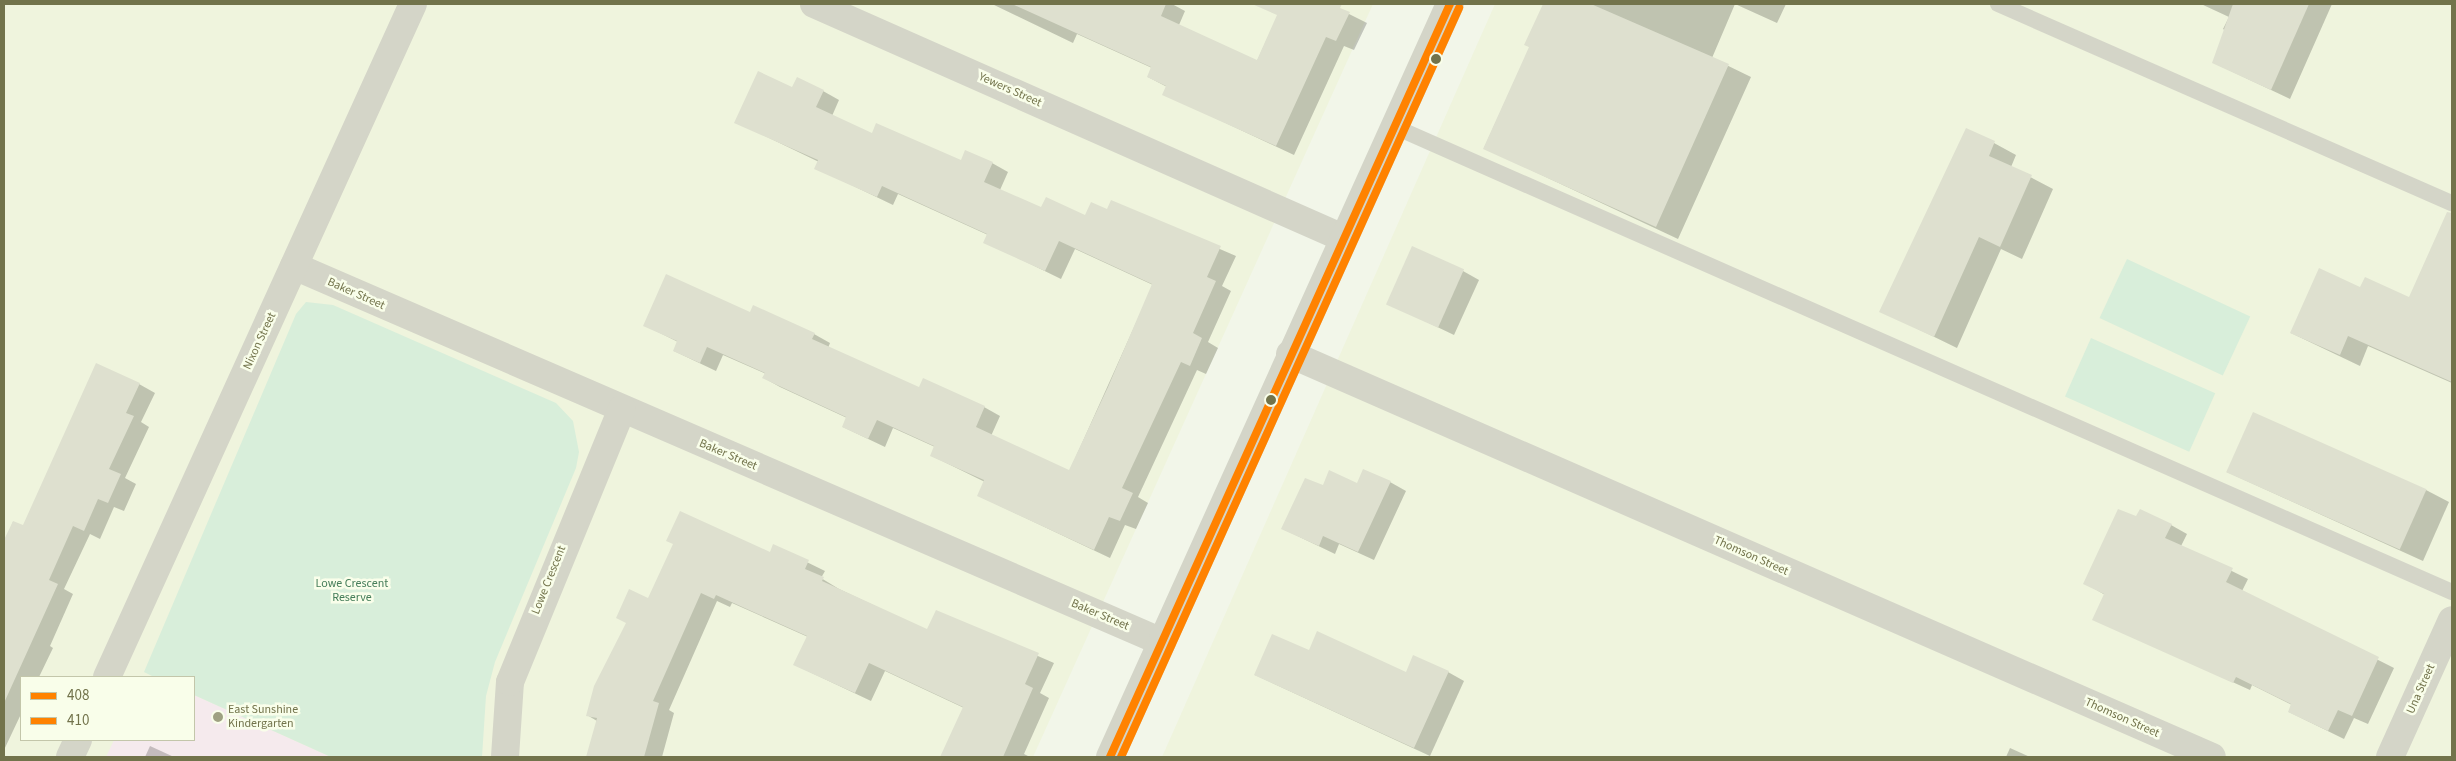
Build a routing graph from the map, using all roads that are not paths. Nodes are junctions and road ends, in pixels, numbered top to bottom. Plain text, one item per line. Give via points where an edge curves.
1 (413, 4) edge
2 (1450, 4) edge
3 (1998, 4) edge
4 (823, 5) edge
5 (1395, 127) junction
6 (2452, 203) edge
7 (1344, 238) junction
8 (294, 266) junction
9 (1290, 354) junction
10 (622, 410) junction
11 (2452, 592) edge
12 (2452, 620) edge
13 (1162, 642) junction
14 (107, 676) edge
15 (78, 741) edge
16 (70, 757) edge
17 (505, 757) edge
18 (1110, 757) edge
19 (2212, 757) edge
20 (2390, 757) edge

1 - 8 street, Nixon Street
2 - 5 street
3 - 6 lane
4 - 7 street, Yewers Street
5 - 7 street
5 - 11 lane
7 - 9 street
8 - 10 street, Baker Street
8 - 14 street, Nixon Street
9 - 13 street
9 - 19 street, Thomson Street
10 - 13 street, Baker Street
10 - 17 street, Lowe Crescent via 510,682
12 - 20 street, Una Street
13 - 18 street
15 - 16 street

